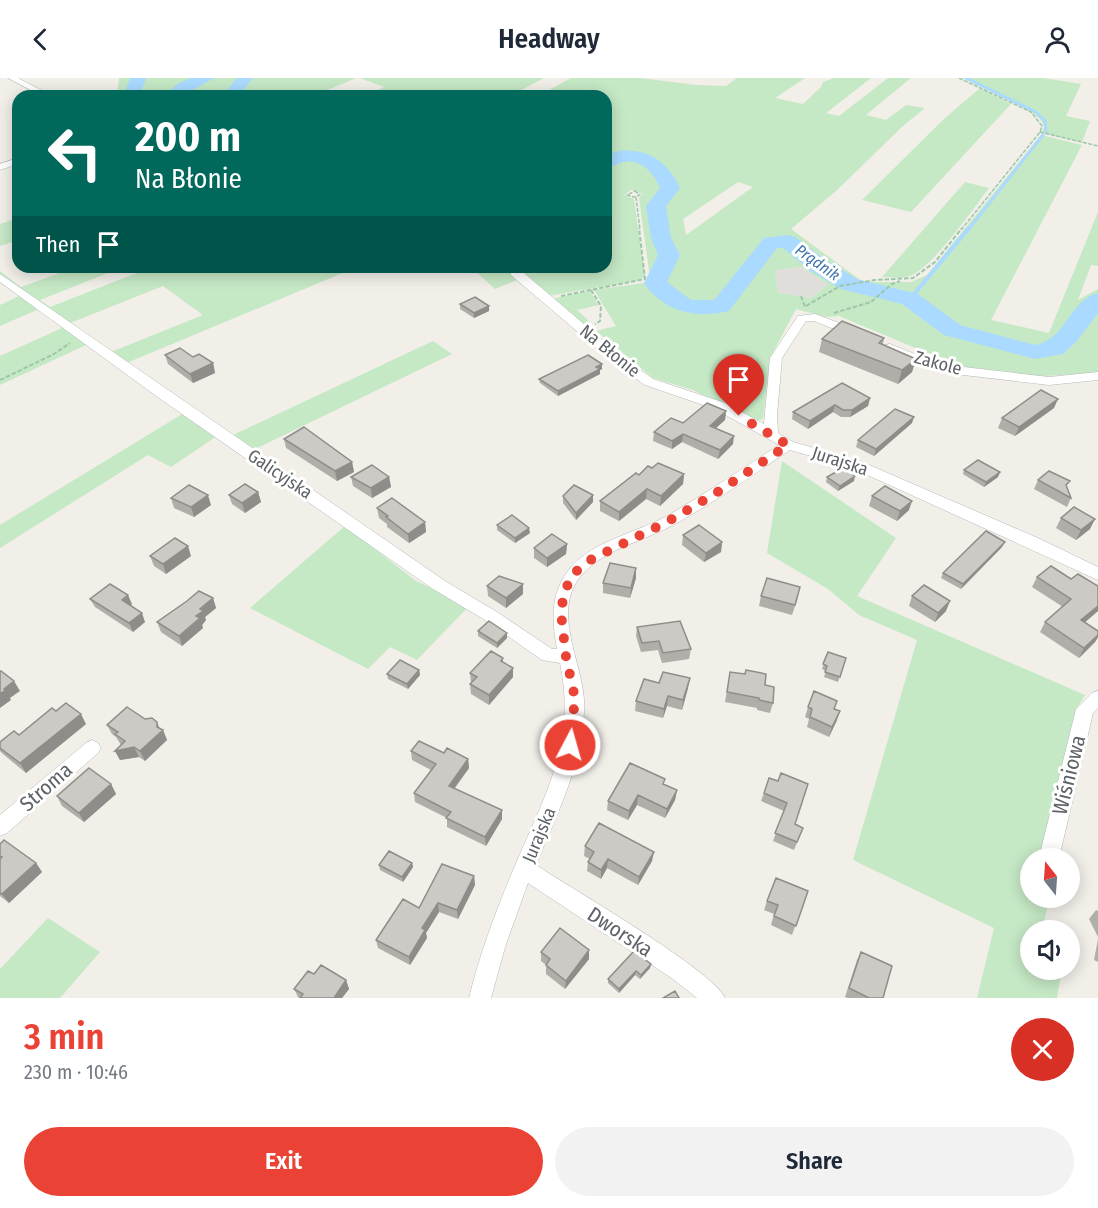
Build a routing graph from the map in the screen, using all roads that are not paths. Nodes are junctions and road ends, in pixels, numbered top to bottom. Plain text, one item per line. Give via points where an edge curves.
1 (12, 78) edge
2 (36, 90) edge
3 (518, 273) edge
4 (0, 277) edge
5 (1098, 376) edge
6 (772, 435) junction
7 (788, 445) junction
8 (1098, 574) edge
9 (566, 657) junction
10 (1098, 698) edge
11 (92, 748) dead end
12 (0, 826) edge
13 (1051, 848) edge
14 (524, 869) junction
15 (480, 998) edge
16 (714, 998) edge

1 - 2 street
3 - 6 street, Na Błonie via 649,382 720,406
4 - 9 street, Galicyjska via 439,585 548,655
5 - 6 street, Zakole via 1049,381 934,366 809,313 776,358 770,415
6 - 7 street, Na Błonie
7 - 8 street, Jurajska via 855,464
7 - 9 street, Jurajska via 713,495 592,559 574,573 564,592 561,613
9 - 14 street, Jurajska via 575,698 570,745 563,779
10 - 13 street, Wiśniowa via 1085,709
11 - 12 street, Stroma
14 - 15 street, Jurajska via 498,932
14 - 16 street, Dworska via 681,971

